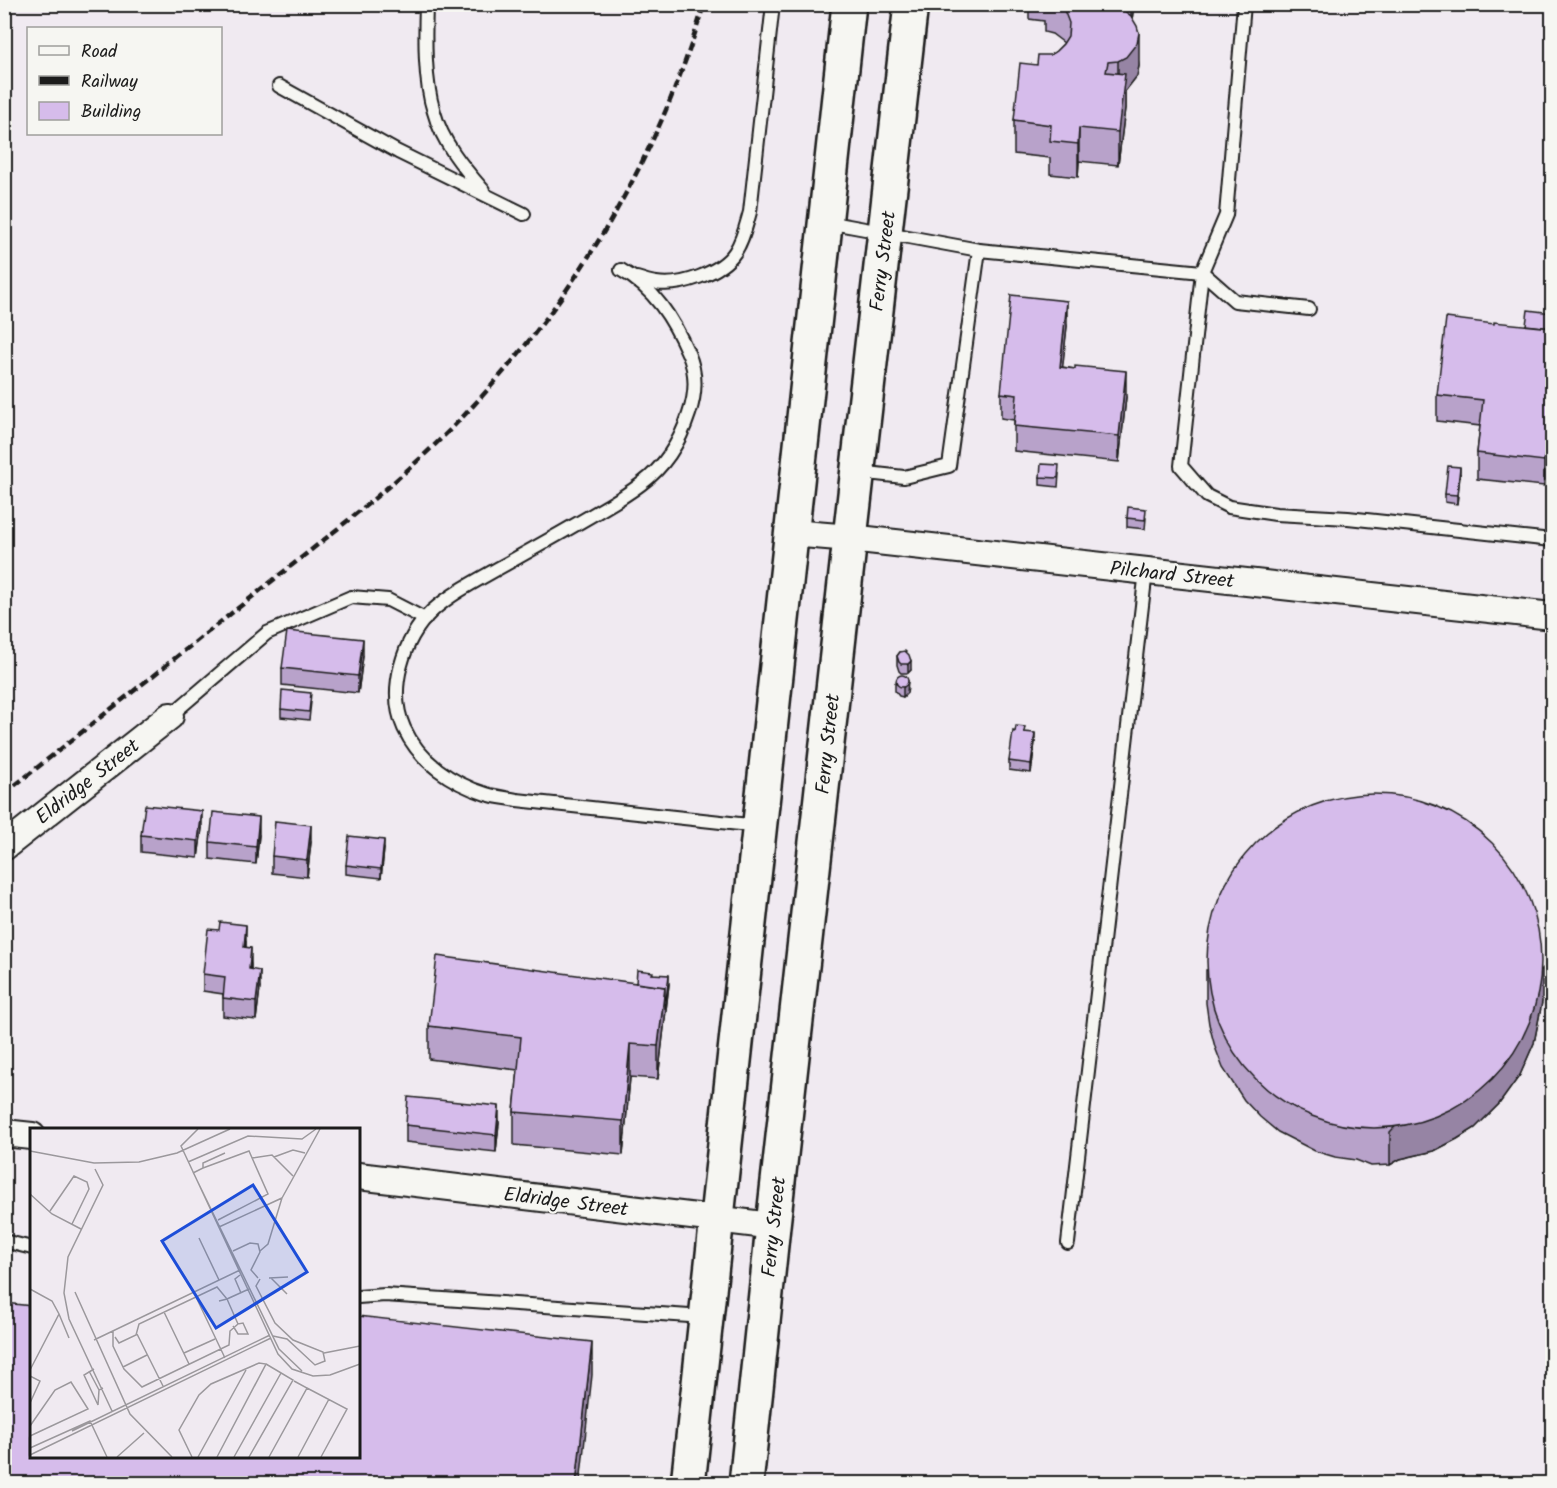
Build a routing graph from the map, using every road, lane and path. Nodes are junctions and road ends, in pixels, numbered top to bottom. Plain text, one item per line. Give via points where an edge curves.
1 (426, 4) edge
2 (773, 4) edge
3 (849, 4) edge
4 (911, 4) edge
5 (1244, 4) edge
6 (279, 86) dead end
7 (488, 196) junction
8 (524, 214) dead end
9 (826, 222) junction
10 (885, 233) junction
11 (979, 250) junction
12 (621, 270) dead end
13 (1202, 272) junction
14 (635, 278) junction
15 (1309, 309) dead end
16 (857, 472) junction
17 (791, 533) junction
18 (850, 538) junction
19 (1552, 540) edge
20 (1146, 571) junction
21 (1552, 616) edge
22 (425, 619) junction
23 (170, 717) joint
24 (759, 827) junction
25 (4, 847) edge
26 (4, 1132) edge
27 (30, 1136) edge
28 (360, 1176) edge
29 (716, 1219) junction
30 (773, 1226) junction
31 (4, 1241) edge
32 (1068, 1243) dead end
33 (30, 1248) edge
34 (360, 1298) edge
35 (706, 1317) junction
36 (688, 1484) edge
37 (746, 1484) edge

1 - 7 lane via 429,92 434,112 455,156
2 - 14 lane via 750,212 744,234 724,264 708,273 672,284
3 - 9 main road
4 - 10 main road, Ferry Street
5 - 13 lane via 1226,215
6 - 7 lane
7 - 8 lane
9 - 10 lane
9 - 17 main road
10 - 11 lane
10 - 16 main road, Ferry Street
11 - 13 lane
11 - 16 lane via 950,466 904,477
12 - 14 lane
13 - 15 lane via 1235,301
13 - 19 lane via 1181,466 1207,496 1229,507 1276,514
14 - 22 lane via 650,291 680,334 695,379 694,400 673,450 641,484 460,590
16 - 18 main road, Ferry Street
17 - 18 street, Pilchard Street
17 - 24 main road
18 - 20 street, Pilchard Street
18 - 30 main road, Ferry Street
20 - 21 street, Pilchard Street
20 - 32 lane
22 - 23 lane via 388,600 351,597 267,633
22 - 24 lane via 400,667 396,700 405,731 436,770 485,794 517,800
23 - 25 street, Eldridge Street
24 - 29 main road
26 - 27 street
28 - 29 street, Eldridge Street
29 - 30 street, Eldridge Street
29 - 35 main road
30 - 37 main road, Ferry Street
31 - 33 lane
34 - 35 lane via 385,1295
35 - 36 main road

